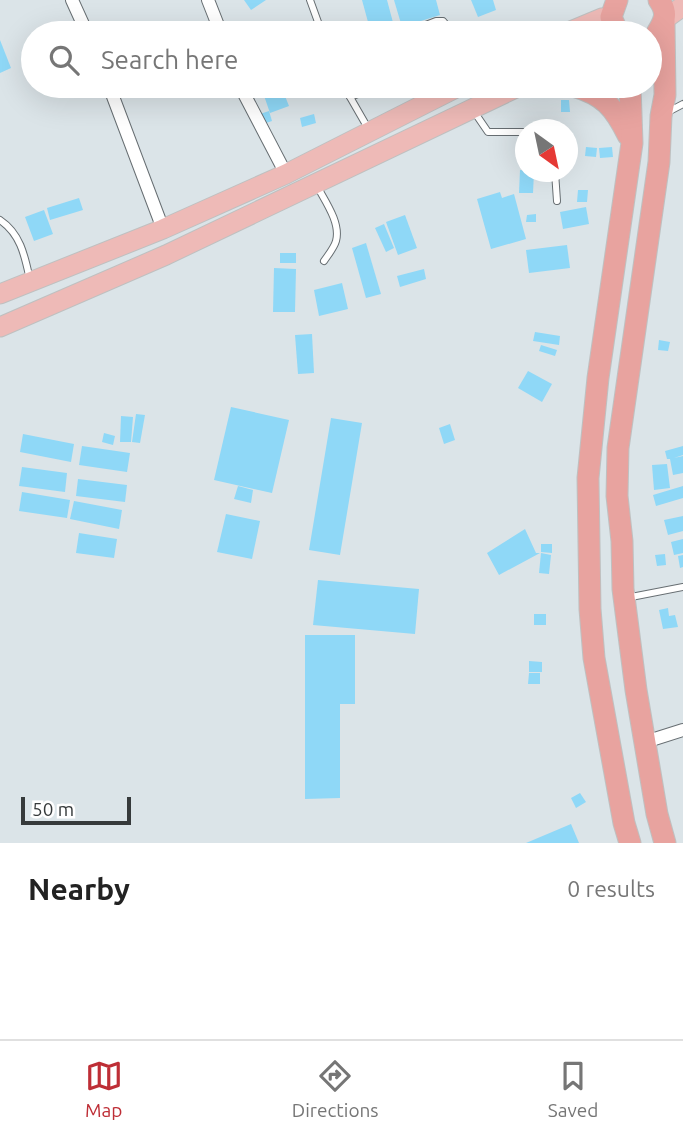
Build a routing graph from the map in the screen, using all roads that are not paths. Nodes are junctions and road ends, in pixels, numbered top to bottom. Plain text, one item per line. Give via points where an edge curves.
1 (72, 0) edge
2 (208, 0) edge
3 (310, 0) edge
4 (683, 6) edge
5 (663, 13) edge
6 (615, 17) edge
7 (82, 21) edge
8 (216, 21) edge
9 (318, 21) edge
10 (595, 21) edge
11 (114, 98) edge
12 (246, 98) edge
13 (352, 98) edge
14 (437, 98) edge
15 (495, 98) edge
16 (601, 98) edge
17 (630, 98) edge
18 (683, 104) edge
19 (472, 109) junction
20 (661, 116) junction
21 (370, 132) junction
22 (515, 132) edge
23 (632, 143) junction
24 (286, 174) junction
25 (556, 182) edge
26 (316, 184) junction
27 (557, 201) dead end
28 (0, 220) edge
29 (163, 229) junction
30 (324, 261) dead end
31 (30, 282) junction
32 (0, 294) edge
33 (0, 327) edge
34 (683, 587) edge
35 (625, 598) junction
36 (683, 730) edge
37 (645, 742) junction
38 (630, 843) edge
39 (665, 843) edge

1 - 7 street
2 - 8 street
3 - 9 lane
4 - 5 main road
5 - 20 highway via 665,94
6 - 10 main road
11 - 29 street
12 - 24 street
13 - 21 lane
14 - 21 main road
15 - 19 main road
16 - 23 highway via 616,111
17 - 23 highway
18 - 20 lane
19 - 22 lane via 488,132
19 - 26 main road
20 - 35 highway via 659,163 618,447
21 - 24 main road
23 - 38 highway via 588,478 594,657
24 - 29 main road
25 - 27 lane
26 - 30 lane via 336,230 336,240
26 - 33 main road
28 - 31 lane via 24,248
29 - 31 main road
31 - 32 main road
34 - 35 lane
35 - 37 highway
36 - 37 street
37 - 39 highway

